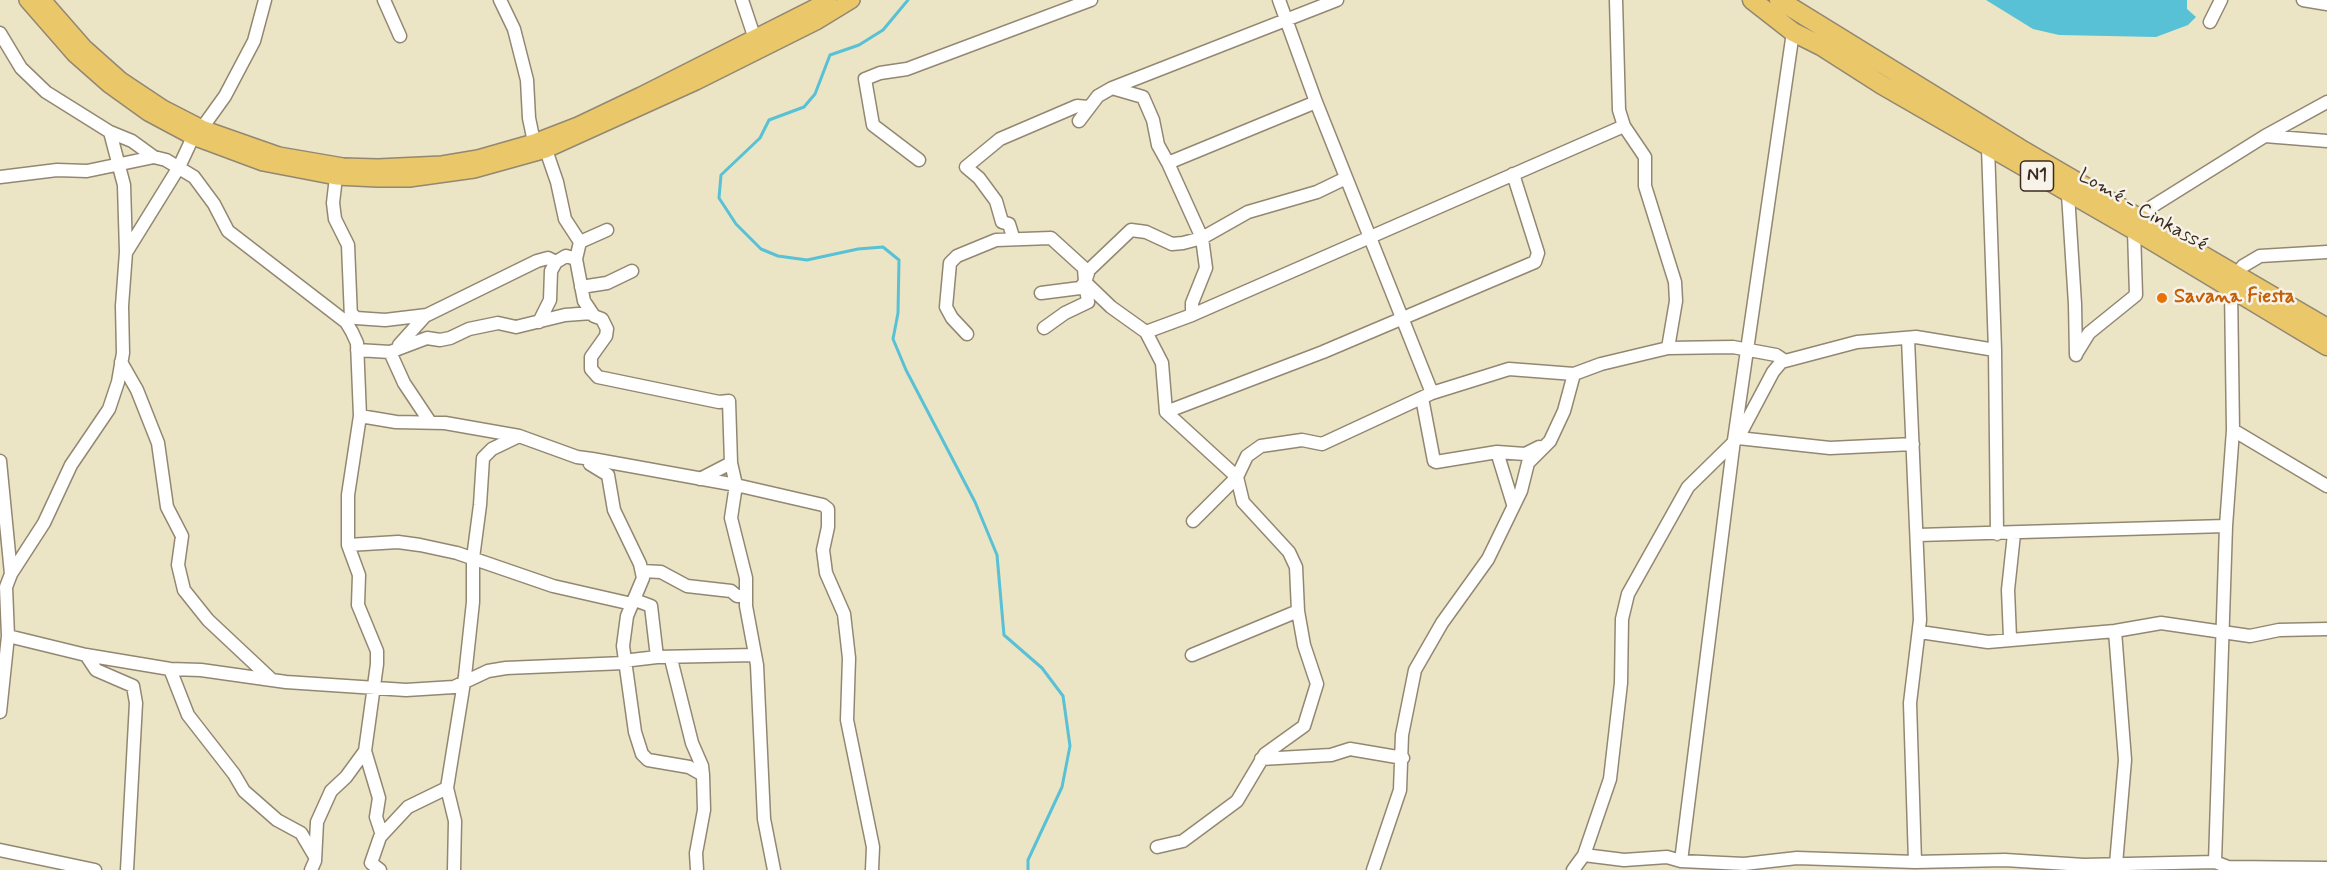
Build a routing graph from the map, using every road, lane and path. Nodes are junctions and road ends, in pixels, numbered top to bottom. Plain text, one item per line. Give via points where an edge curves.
1 (27, 0) edge
2 (43, 0) edge
3 (265, 0) edge
4 (384, 0) edge
5 (500, 0) edge
6 (742, 0) edge
7 (829, 0) edge
8 (852, 0) edge
9 (1279, 0) edge
10 (1337, 0) edge
11 (1616, 0) edge
12 (1752, 0) edge
13 (1779, 0) edge
14 (2221, 0) edge
15 (2303, 0) edge
16 (1085, 1) edge
17 (2327, 4) edge
18 (811, 5) edge
19 (1287, 19) junction
20 (2210, 22) dead end
21 (1793, 32) junction
22 (0, 33) edge
23 (400, 36) dead end
24 (755, 39) junction
25 (1112, 88) junction
26 (1316, 102) junction
27 (2327, 102) edge
28 (1088, 107) junction
29 (1078, 121) dead end
30 (1624, 126) junction
31 (110, 132) junction
32 (197, 133) junction
33 (2265, 136) junction
34 (2327, 141) edge
35 (540, 146) junction
36 (1988, 147) junction
37 (154, 157) junction
38 (919, 160) dead end
39 (1168, 163) junction
40 (120, 165) junction
41 (179, 167) junction
42 (1513, 174) junction
43 (0, 177) edge
44 (336, 177) junction
45 (1346, 177) junction
46 (2068, 194) junction
47 (2135, 223) junction
48 (607, 230) dead end
49 (1013, 237) junction
50 (1370, 237) junction
51 (1202, 238) junction
52 (580, 242) junction
53 (126, 252) junction
54 (2327, 252) edge
55 (576, 259) junction
56 (556, 262) junction
57 (632, 271) dead end
58 (1085, 282) junction
59 (2233, 282) junction
60 (581, 287) junction
61 (1041, 293) dead end
62 (351, 313) junction
63 (592, 313) junction
64 (426, 315) junction
65 (1192, 315) junction
66 (1403, 317) junction
67 (540, 322) junction
68 (1044, 328) dead end
69 (2327, 328) edge
70 (352, 332) junction
71 (1146, 332) junction
72 (967, 334) dead end
73 (1908, 339) junction
74 (2327, 346) edge
75 (1668, 348) junction
76 (357, 350) junction
77 (392, 350) junction
78 (1995, 350) junction
79 (1749, 351) junction
80 (1784, 360) junction
81 (121, 362) junction
82 (1574, 374) junction
83 (1427, 395) junction
84 (1166, 412) junction
85 (360, 416) junction
86 (430, 422) junction
87 (2232, 430) junction
88 (519, 436) junction
89 (1736, 439) junction
90 (1550, 441) junction
91 (1913, 444) junction
92 (1497, 452) junction
93 (592, 459) junction
94 (0, 461) edge
95 (731, 463) junction
96 (1239, 472) junction
97 (700, 479) junction
98 (736, 485) junction
99 (2327, 486) edge
100 (1513, 504) junction
101 (1193, 520) dead end
102 (2226, 526) junction
103 (1997, 534) junction
104 (2014, 534) junction
105 (1918, 535) junction
106 (348, 545) junction
107 (473, 559) junction
108 (642, 571) junction
109 (11, 574) junction
110 (3, 587) edge
111 (746, 596) junction
112 (633, 602) junction
113 (1298, 611) junction
114 (2327, 629) edge
115 (1920, 632) dead end
116 (2115, 632) junction
117 (2222, 632) junction
118 (8, 636) junction
119 (2010, 638) junction
120 (86, 655) junction
121 (755, 655) junction
122 (1192, 655) dead end
123 (657, 657) junction
124 (671, 659) junction
125 (623, 662) junction
126 (170, 669) junction
127 (272, 680) junction
128 (464, 682) junction
129 (374, 687) junction
130 (0, 712) edge
131 (365, 751) junction
132 (1403, 758) junction
133 (1261, 759) junction
134 (703, 775) junction
135 (447, 789) junction
136 (382, 835) junction
137 (1157, 847) dead end
138 (0, 850) edge
139 (1584, 855) junction
140 (1681, 861) junction
141 (1915, 862) junction
142 (2215, 862) junction
143 (314, 864) edge
144 (2116, 864) junction
145 (2084, 867) edge
146 (2327, 867) edge
147 (2229, 869) edge
148 (95, 870) edge
149 (127, 870) edge
150 (380, 870) edge
151 (454, 870) edge
152 (697, 870) edge
153 (774, 870) edge
154 (872, 870) edge
155 (1373, 870) edge
156 (1573, 870) edge

1 - 32 main road via 75,55 109,85 148,113
2 - 32 main road via 112,72
3 - 32 street via 254,41 225,96
4 - 23 street
5 - 35 street via 514,29
6 - 24 street
7 - 18 main road
8 - 35 main road via 705,78
9 - 19 street
10 - 19 street
11 - 30 street via 1619,110
12 - 21 highway, Lomé - Cinkassé / N1
13 - 47 highway, Lomé - Cinkassé / N1
14 - 20 street
15 - 17 street
16 - 38 street via 907,69 865,79 873,125
18 - 24 main road
19 - 25 street
19 - 26 street
21 - 36 highway, Lomé - Cinkassé / N1
21 - 79 street
22 - 31 street via 21,68 46,92
24 - 35 main road
25 - 28 street
25 - 39 street via 1137,94 1146,102 1158,145
26 - 39 street
26 - 45 street
27 - 33 street
28 - 29 street
28 - 49 street via 1077,106 1000,139 966,167 996,201 1002,222 1009,224
30 - 42 street
30 - 75 street via 1645,157 1645,186 1675,282
31 - 37 street via 132,141
31 - 40 street
32 - 35 main road via 342,166 442,164
32 - 41 street
32 - 44 main road via 263,163
33 - 34 street
33 - 47 street
35 - 44 main road via 504,164 442,175 399,179
35 - 52 street via 557,182 565,219
36 - 46 highway, Lomé - Cinkassé / N1
36 - 78 street
37 - 40 street
37 - 41 street
39 - 51 street
40 - 43 street
40 - 53 street
41 - 53 street
41 - 70 street via 194,177 228,231 346,322
42 - 50 street
42 - 66 street via 1537,260
44 - 62 street via 333,203 335,219 348,245
45 - 50 street
45 - 51 street via 1317,192 1248,212
46 - 47 highway, Lomé - Cinkassé / N1
46 - 47 street via 2076,355 2089,333 2136,295
47 - 59 highway, Lomé - Cinkassé / N1
48 - 52 street
49 - 58 street via 1051,238 1084,268
49 - 72 street via 957,256 950,263 946,307
50 - 65 street
50 - 66 street
51 - 58 street via 1172,244 1131,230 1089,270
51 - 65 street via 1206,267 1192,303
52 - 55 street
53 - 81 street
54 - 59 street via 2260,256 2243,266
55 - 56 street via 566,256
55 - 60 street
56 - 64 street via 548,258 537,261
56 - 67 street via 551,271 550,300
57 - 60 street via 607,283
58 - 61 street via 1073,290
58 - 68 street via 1088,302
58 - 71 street
59 - 69 highway, Lomé - Cinkassé / N1
59 - 74 highway, Lomé - Cinkassé / N1
59 - 87 street
60 - 63 street
62 - 64 street via 356,318 385,320
62 - 70 street
63 - 67 street
63 - 95 street via 608,329 591,357 591,369 598,377 729,401
64 - 77 street
65 - 71 street
66 - 83 street
66 - 84 street via 1252,381
67 - 77 street via 469,328 440,340 427,338
70 - 76 street
71 - 84 street via 1162,363
73 - 78 street
73 - 80 street via 1857,342
73 - 91 street
75 - 79 street via 1719,346
75 - 82 street
76 - 77 street
76 - 85 street
77 - 86 street via 404,383
78 - 103 street
79 - 80 street
79 - 89 street
80 - 89 street via 1773,372
81 - 109 street via 109,409 71,465 44,523
81 - 127 street via 158,443 167,507 182,536 178,565 184,590 208,620
82 - 83 street via 1509,369
82 - 90 street via 1567,403
83 - 92 street via 1434,461
83 - 96 street via 1322,444 1302,440 1261,446 1247,456
84 - 96 street via 1226,468
85 - 86 street
85 - 106 street via 348,495
86 - 88 street
87 - 99 street
87 - 102 street
88 - 93 street
88 - 107 street via 483,458
89 - 91 street via 1830,448
89 - 139 street via 1688,487 1624,603 1613,766
89 - 140 street
90 - 92 street via 1525,454
90 - 100 street via 1528,463 1521,491
91 - 105 street
92 - 100 street
93 - 97 street
93 - 108 street via 590,464 608,476 614,510
94 - 109 street
95 - 97 street
95 - 98 street
96 - 101 street
96 - 113 street via 1243,502 1289,552 1296,567
97 - 98 street
98 - 111 street via 731,518 746,578
98 - 154 street via 828,509 823,550 826,573 844,614 849,658 847,720 873,847
100 - 132 street via 1488,559 1442,623 1415,670 1402,735
102 - 104 street
102 - 117 street
103 - 104 street
103 - 105 street
104 - 119 street via 2008,590
105 - 141 street via 1920,620 1910,702
106 - 107 street via 420,544
106 - 129 street via 359,575 358,605 377,651
107 - 112 street via 553,586
107 - 128 street via 473,603
108 - 111 street via 661,572 687,586
108 - 112 street via 642,585
109 - 110 street
110 - 118 street
111 - 121 street
112 - 123 street via 651,606
112 - 125 street via 627,616
113 - 122 street
113 - 133 street via 1317,684 1315,697 1304,726
114 - 117 street via 2279,630 2250,636
115 - 119 street via 1988,642
116 - 117 street via 2167,623
116 - 119 street
116 - 144 street via 2125,760
117 - 142 street
118 - 120 street
118 - 130 street
120 - 126 street
120 - 149 street via 96,670 133,686 136,703
121 - 124 street
121 - 153 street via 764,819
123 - 124 street
123 - 125 street
124 - 134 street
125 - 128 street via 506,668
125 - 134 street via 642,754 655,763 689,767
126 - 127 street
126 - 143 street via 188,715 244,791 277,820 301,833
127 - 129 street
128 - 129 street via 454,687 406,690
128 - 135 street
129 - 131 street
131 - 136 street via 379,798 376,817
131 - 143 street via 331,791 317,822
132 - 133 street via 1350,749
132 - 155 street via 1400,790
133 - 137 street via 1237,801 1183,841
134 - 152 street via 704,810
135 - 136 street via 408,807
135 - 151 street via 455,821
136 - 150 street via 371,863
138 - 148 street
139 - 140 street via 1624,860 1667,857
139 - 156 street
140 - 141 street via 1744,864 1797,858
141 - 145 street via 2005,860
142 - 144 street
142 - 147 street
144 - 145 street
146 - 147 street

